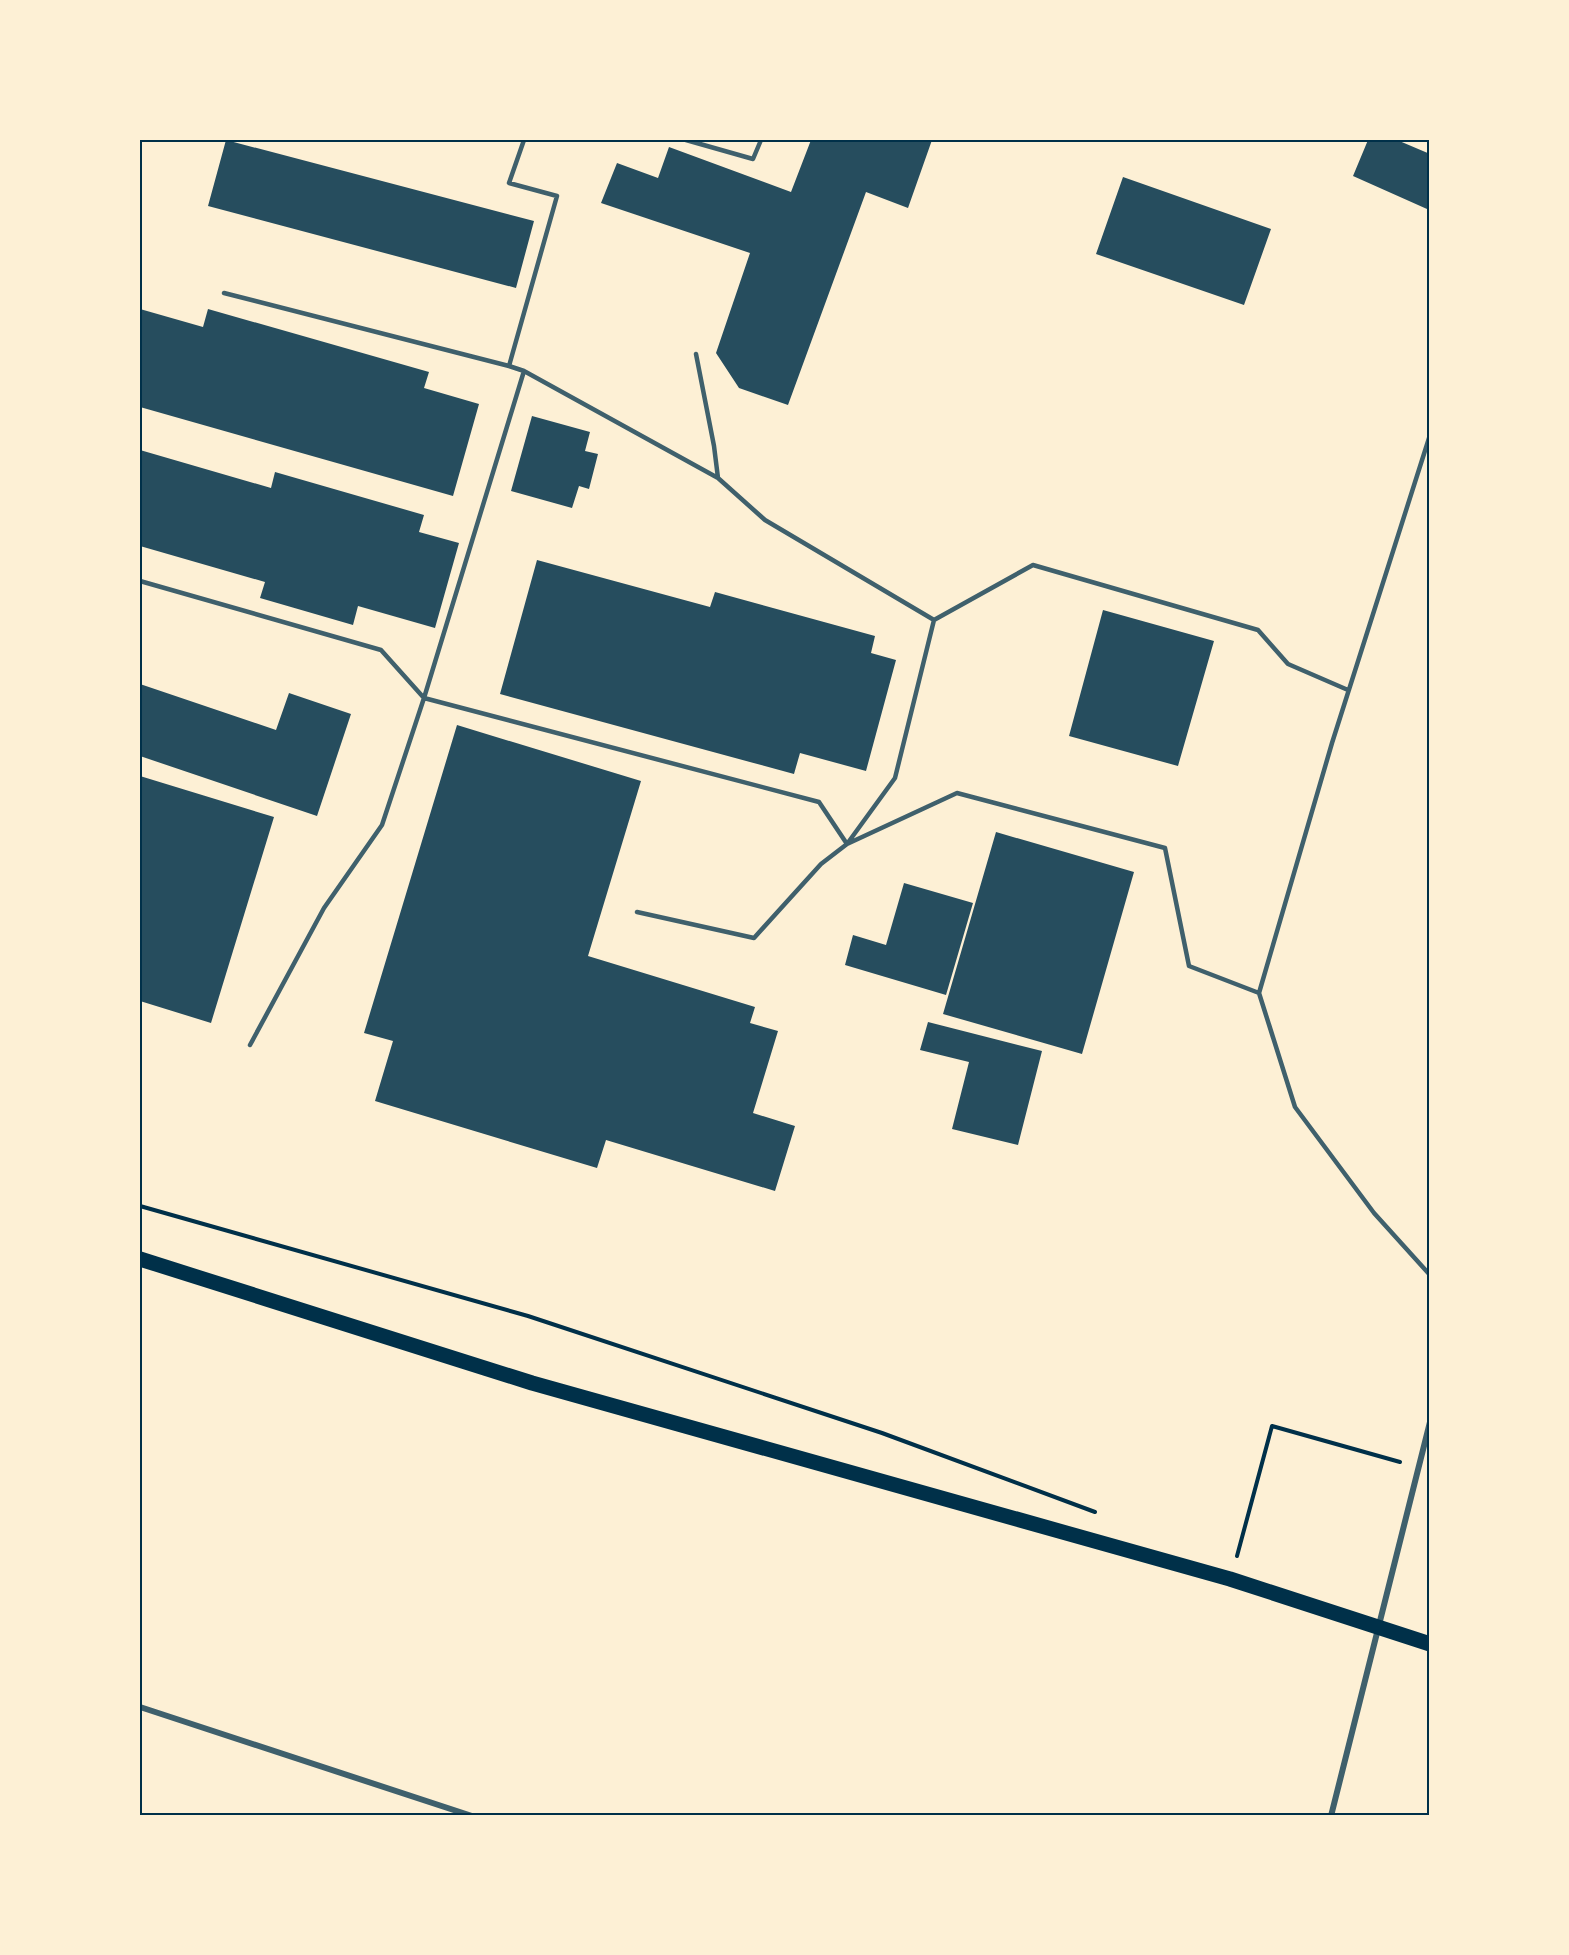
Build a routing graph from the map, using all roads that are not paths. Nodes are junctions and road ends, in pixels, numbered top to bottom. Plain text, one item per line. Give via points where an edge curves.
1 (524, 140) edge
2 (686, 140) edge
3 (761, 140) edge
4 (224, 293) dead end
5 (696, 354) dead end
6 (509, 366) junction
7 (524, 371) junction
8 (1430, 435) edge
9 (718, 478) junction
10 (140, 581) edge
11 (934, 620) junction
12 (1348, 690) junction
13 (424, 698) junction
14 (848, 844) junction
15 (638, 912) dead end
16 (1259, 993) junction
17 (250, 1045) dead end
18 (140, 1259) edge
19 (1430, 1275) edge
20 (1430, 1422) edge
21 (1430, 1644) edge
22 (140, 1707) edge
23 (472, 1815) edge
24 (1331, 1815) edge

1 - 6 lane via 509,183 557,196
2 - 3 lane via 753,159
4 - 6 lane
5 - 9 lane
6 - 7 lane
7 - 9 lane
7 - 13 lane
8 - 12 lane
9 - 11 lane via 765,520
10 - 13 lane via 381,650
11 - 12 lane via 1033,565 1258,630 1288,664
11 - 14 lane via 895,778
12 - 16 lane
13 - 14 lane via 819,802
13 - 17 lane via 382,825 324,908
14 - 15 lane via 821,864 754,938
14 - 16 lane via 957,793 1166,848 1189,966
16 - 19 lane via 1295,1107 1374,1213
18 - 21 main road via 532,1383 1232,1572
20 - 24 street
22 - 23 street

